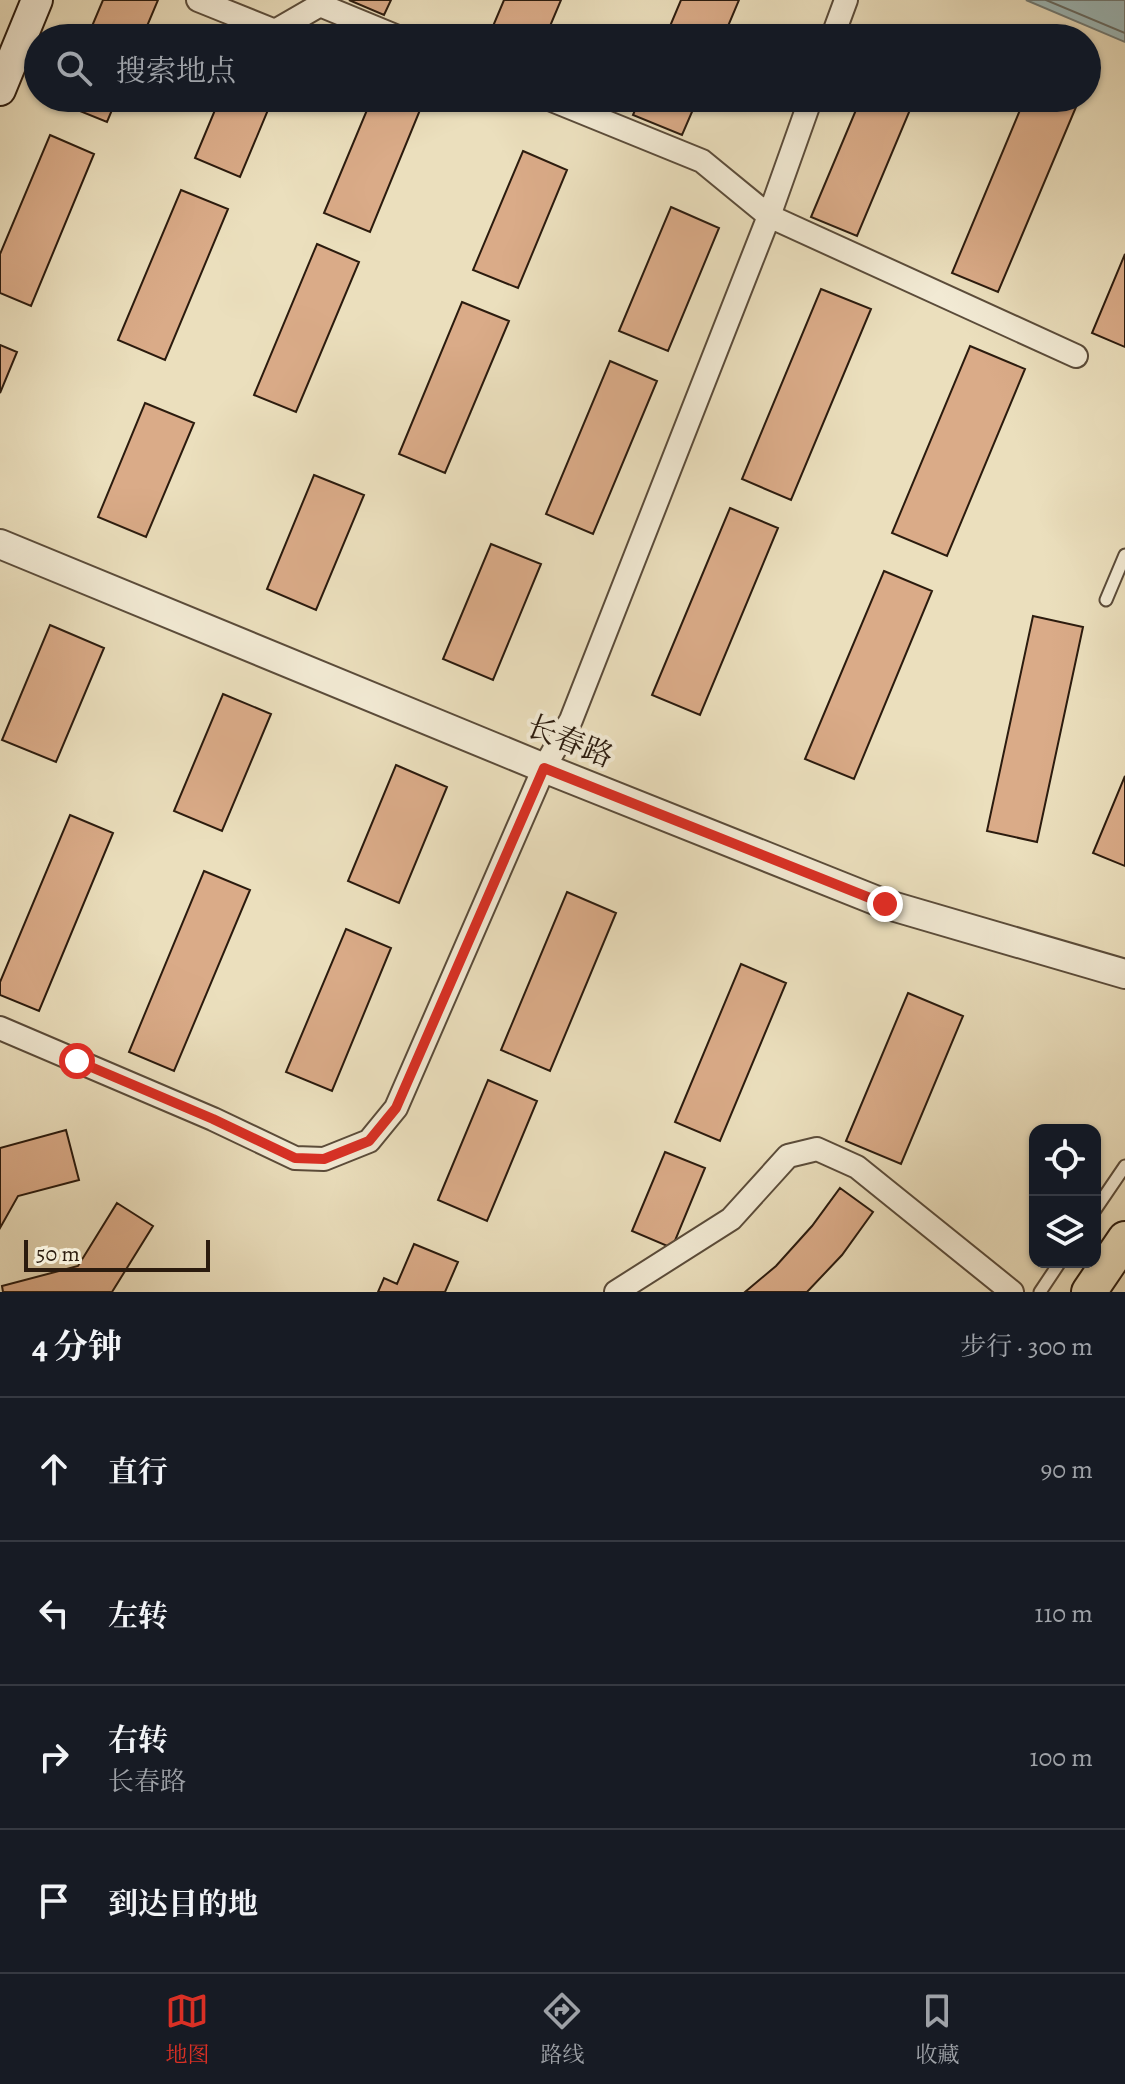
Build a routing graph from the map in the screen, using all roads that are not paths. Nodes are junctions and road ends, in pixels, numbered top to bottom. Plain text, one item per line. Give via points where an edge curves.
1 (37, 0) edge
2 (198, 0) edge
3 (846, 0) edge
4 (27, 24) edge
5 (258, 24) edge
6 (287, 24) edge
7 (366, 24) edge
8 (837, 24) edge
9 (24, 32) edge
10 (0, 90) edge
11 (581, 112) edge
12 (806, 112) edge
13 (769, 216) junction
14 (1076, 356) dead end
15 (0, 544) edge
16 (1125, 555) edge
17 (1106, 600) dead end
18 (544, 768) junction
19 (1125, 974) edge
20 (0, 1028) edge
21 (1125, 1166) edge
22 (1101, 1201) edge
23 (1125, 1239) edge
24 (1056, 1268) edge
25 (616, 1292) edge
26 (1012, 1292) edge
27 (1040, 1292) edge
28 (1089, 1292) edge

1 - 4 main road
2 - 5 street
3 - 8 street
6 - 7 street via 320,5
9 - 10 main road
11 - 13 street via 702,161
12 - 13 street
13 - 14 street
13 - 18 street via 571,720
15 - 18 street, 长春路
16 - 17 lane
18 - 19 street, 长春路 via 885,904
18 - 20 street via 396,1108 369,1141 324,1159 295,1158
21 - 22 lane
23 - 28 main road
24 - 27 lane
25 - 26 street via 731,1219 788,1156 817,1149 857,1167

